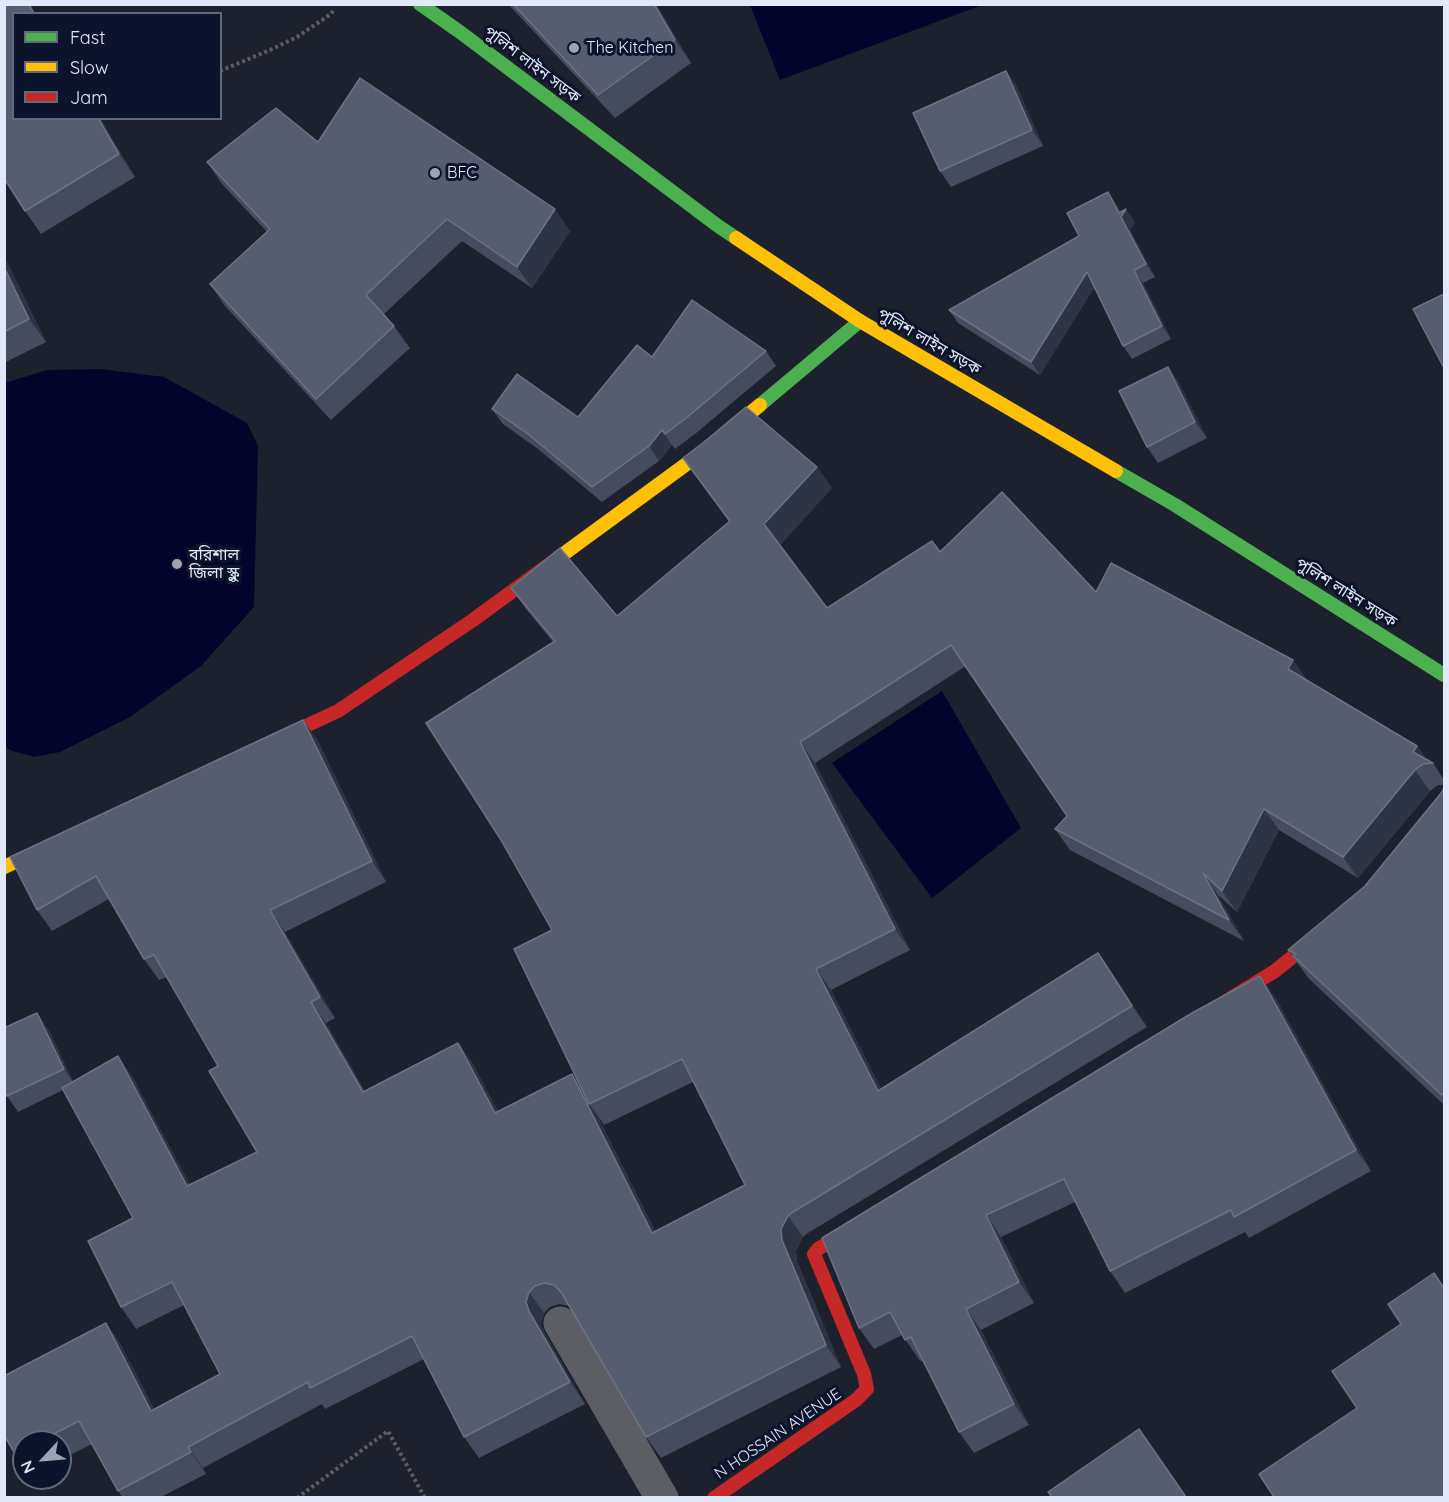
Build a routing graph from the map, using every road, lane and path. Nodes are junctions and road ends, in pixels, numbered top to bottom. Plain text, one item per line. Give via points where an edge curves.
1 (420, 4) edge
2 (333, 9) dead end
3 (222, 70) edge
4 (860, 321) junction
5 (1444, 675) edge
6 (255, 750) edge
7 (67, 838) edge
8 (4, 867) edge
9 (1339, 919) edge
10 (1214, 1008) edge
11 (879, 1212) edge
12 (560, 1323) edge
13 (297, 1497) edge
14 (425, 1497) edge
15 (662, 1497) edge
16 (714, 1497) edge

1 - 4 street, পুলিশ লাইন সড়ক via 718,226
2 - 3 path via 297,37
4 - 5 street, পুলিশ লাইন সড়ক via 1175,505
4 - 6 street via 707,449 473,620 338,711
7 - 8 street
9 - 10 street via 1275,971
11 - 16 street, N HOSSAIN AVENUE via 814,1254 867,1389
12 - 15 street
13 - 14 path via 388,1431

